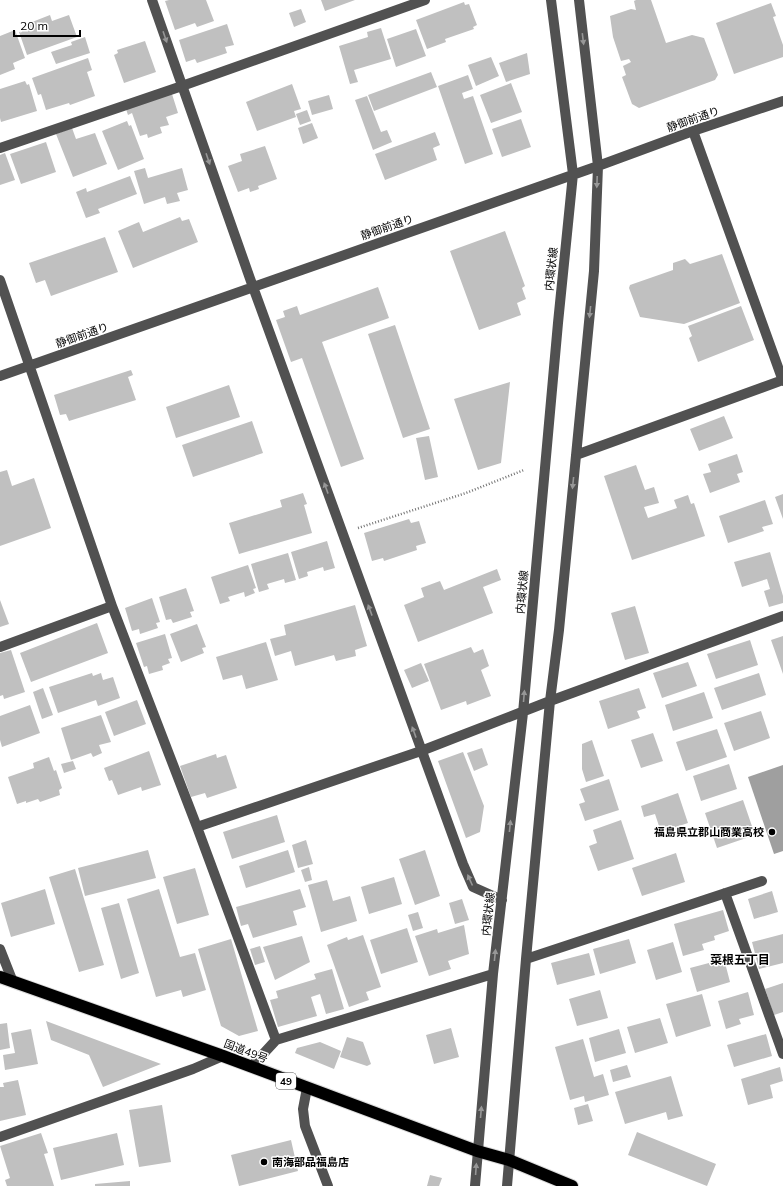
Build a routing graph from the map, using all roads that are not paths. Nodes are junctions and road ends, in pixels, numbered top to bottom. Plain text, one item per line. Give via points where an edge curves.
1 (152, 0) edge
2 (426, 0) edge
3 (552, 0) edge
4 (579, 0) edge
5 (182, 86) junction
6 (783, 101) edge
7 (693, 131) junction
8 (0, 148) edge
9 (598, 166) junction
10 (573, 174) junction
11 (0, 280) edge
12 (253, 287) junction
13 (29, 366) junction
14 (0, 376) edge
15 (783, 380) edge
16 (576, 455) junction
17 (112, 606) junction
18 (783, 616) edge
19 (0, 647) edge
20 (550, 701) junction
21 (523, 713) junction
22 (421, 751) junction
23 (197, 827) junction
24 (762, 881) dead end
25 (725, 893) junction
26 (502, 900) junction
27 (0, 949) edge
28 (526, 959) junction
29 (493, 974) junction
30 (0, 977) edge
31 (14, 982) junction
32 (276, 1040) junction
33 (783, 1054) edge
34 (223, 1056) junction
35 (251, 1067) junction
36 (307, 1088) junction
37 (0, 1137) edge
38 (477, 1151) junction
39 (509, 1160) junction
40 (328, 1186) edge
41 (474, 1186) edge
42 (507, 1186) edge
43 (572, 1186) edge

1 -> 5 street
2 - 5 street
3 - 10 street, 内環状線
4 -> 9 street
5 - 8 street
5 -> 12 street
6 - 7 street, 静御前通り
7 - 9 street, 静御前通り
7 - 15 street
9 - 10 street, 静御前通り
9 -> 16 street via 594,271
10 - 12 street, 静御前通り
21 -> 10 street, 内環状線
11 - 13 street
12 - 13 street, 静御前通り
22 -> 12 street
13 - 14 street, 静御前通り
13 - 17 street
15 - 16 street
16 -> 20 street
17 - 19 street
17 - 23 street
18 - 20 street
20 - 21 street
20 - 28 street
21 - 22 street
26 -> 21 street, 内環状線
22 - 23 street
26 -> 22 street via 474,887
23 - 32 street
24 - 25 street
25 - 28 street
25 - 33 street
29 -> 26 street, 内環状線
27 - 31 street
28 - 39 street
29 - 32 street
38 -> 29 street, 内環状線
30 - 31 highway, 国道49号 / 49
31 - 34 highway, 国道49号 / 49
32 - 35 street
34 - 35 highway, 国道49号 / 49
34 - 37 street
35 - 36 highway, 国道49号 / 49
36 - 38 highway, 国道49号 / 49
36 - 40 street via 303,1109 305,1126
38 - 39 highway, 国道49号 / 49
41 -> 38 street, 内環状線
39 - 42 street
39 - 43 highway, 国道49号 / 49

